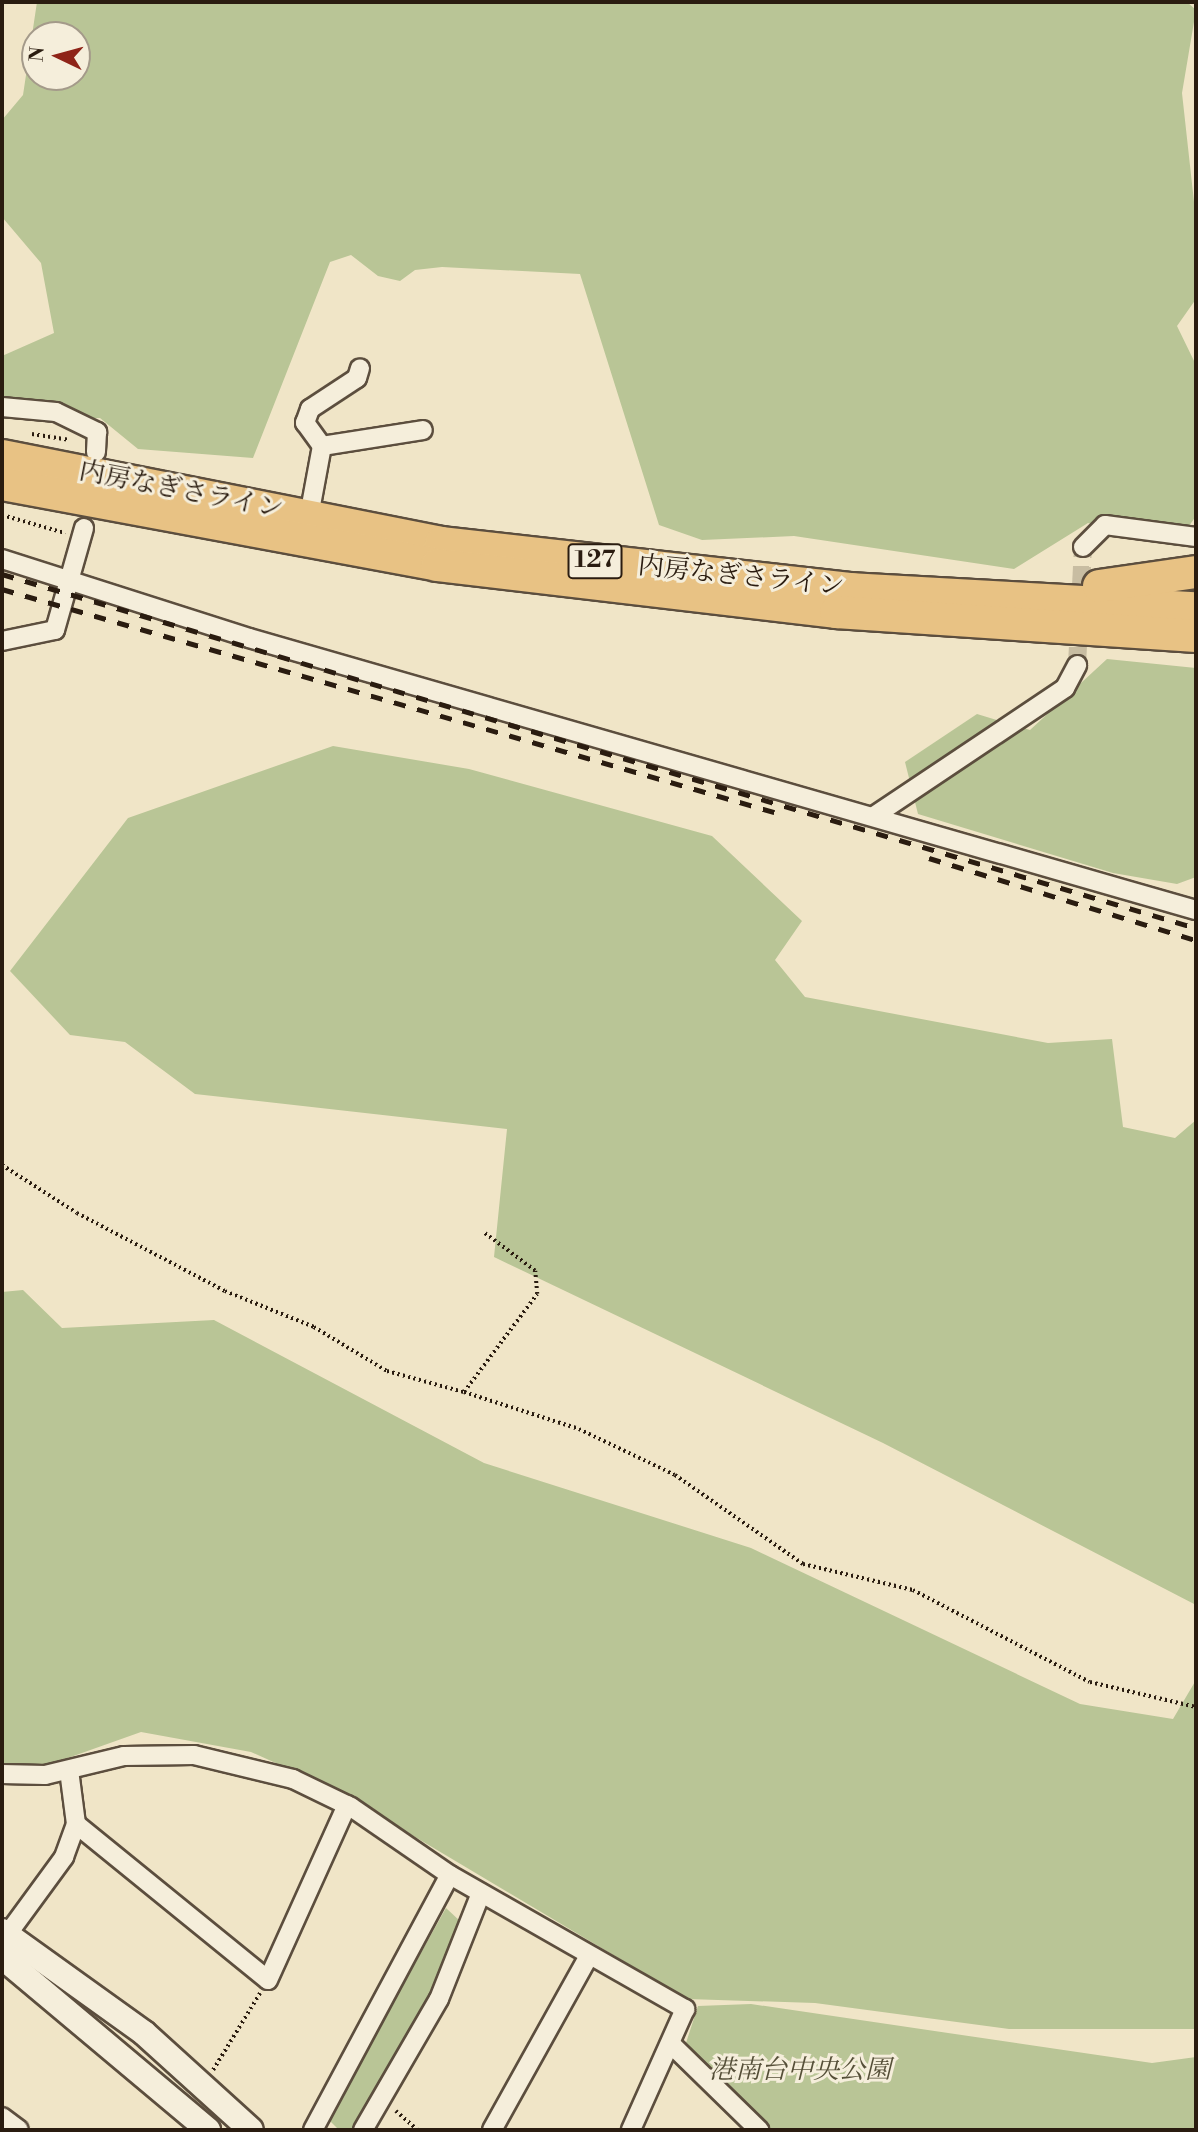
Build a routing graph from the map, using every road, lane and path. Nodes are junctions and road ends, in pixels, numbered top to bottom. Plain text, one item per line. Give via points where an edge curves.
1 (360, 368) dead end
2 (2, 407) edge
3 (423, 430) dead end
4 (26, 434) dead end
5 (322, 446) junction
6 (97, 448) joint
7 (2, 456) edge
8 (2, 484) edge
9 (2, 515) edge
10 (309, 516) junction
11 (82, 533) joint
12 (1196, 537) edge
13 (1083, 547) dead end
14 (2, 559) edge
15 (1196, 572) edge
16 (70, 578) junction
17 (1017, 596) junction
18 (1196, 608) edge
19 (1196, 636) edge
20 (2, 641) edge
21 (1077, 666) tunnel mouth
22 (874, 816) junction
23 (1196, 909) edge
24 (2, 1165) edge
25 (484, 1233) dead end
26 (464, 1392) junction
27 (1196, 1707) edge
28 (69, 1770) junction
29 (2, 1774) edge
30 (347, 1805) junction
31 (76, 1824) junction
32 (450, 1875) junction
33 (481, 1893) junction
34 (4, 1941) edge
35 (589, 1956) junction
36 (268, 1980) junction
37 (672, 2045) junction
38 (209, 2074) dead end
39 (388, 2104) dead end
40 (2, 2117) edge
41 (19, 2130) edge
42 (208, 2130) edge
43 (251, 2130) edge
44 (313, 2130) edge
45 (363, 2130) edge
46 (418, 2130) edge
47 (492, 2130) edge
48 (631, 2130) edge
49 (759, 2130) edge

1 - 5 street via 357,378 310,409 305,423
2 - 6 street via 57,412 97,432
3 - 5 street
4 - 6 path
5 - 10 street
7 - 10 highway, 内房なぎさライン / 127
8 - 19 highway, 内房なぎさライン / 127 via 492,572 835,612
9 - 11 path
10 - 17 highway, 内房なぎさライン / 127 via 441,543 703,573 851,589
11 - 16 street
12 - 13 street via 1105,525
14 - 16 street
15 - 17 highway
16 - 20 street via 55,629 45,637
16 - 22 street via 250,638
17 - 18 highway, 内房なぎさライン / 127
21 - 22 street via 1065,688
22 - 23 street
24 - 26 path via 77,1213 225,1291 314,1327 387,1371
25 - 26 path via 535,1271 537,1294
26 - 27 path via 579,1429 675,1475 803,1564 913,1590 1090,1682
28 - 29 street
28 - 30 street via 124,1756 194,1755 293,1779
28 - 31 street
30 - 32 street
30 - 36 street
31 - 34 street via 64,1857
31 - 36 street
32 - 33 street
32 - 44 street
33 - 35 street
33 - 45 street via 439,1998
34 - 42 street
34 - 43 street via 144,2033
35 - 37 street via 685,2009
35 - 47 street
36 - 38 path
37 - 48 street
37 - 49 street
39 - 46 path
40 - 41 street

